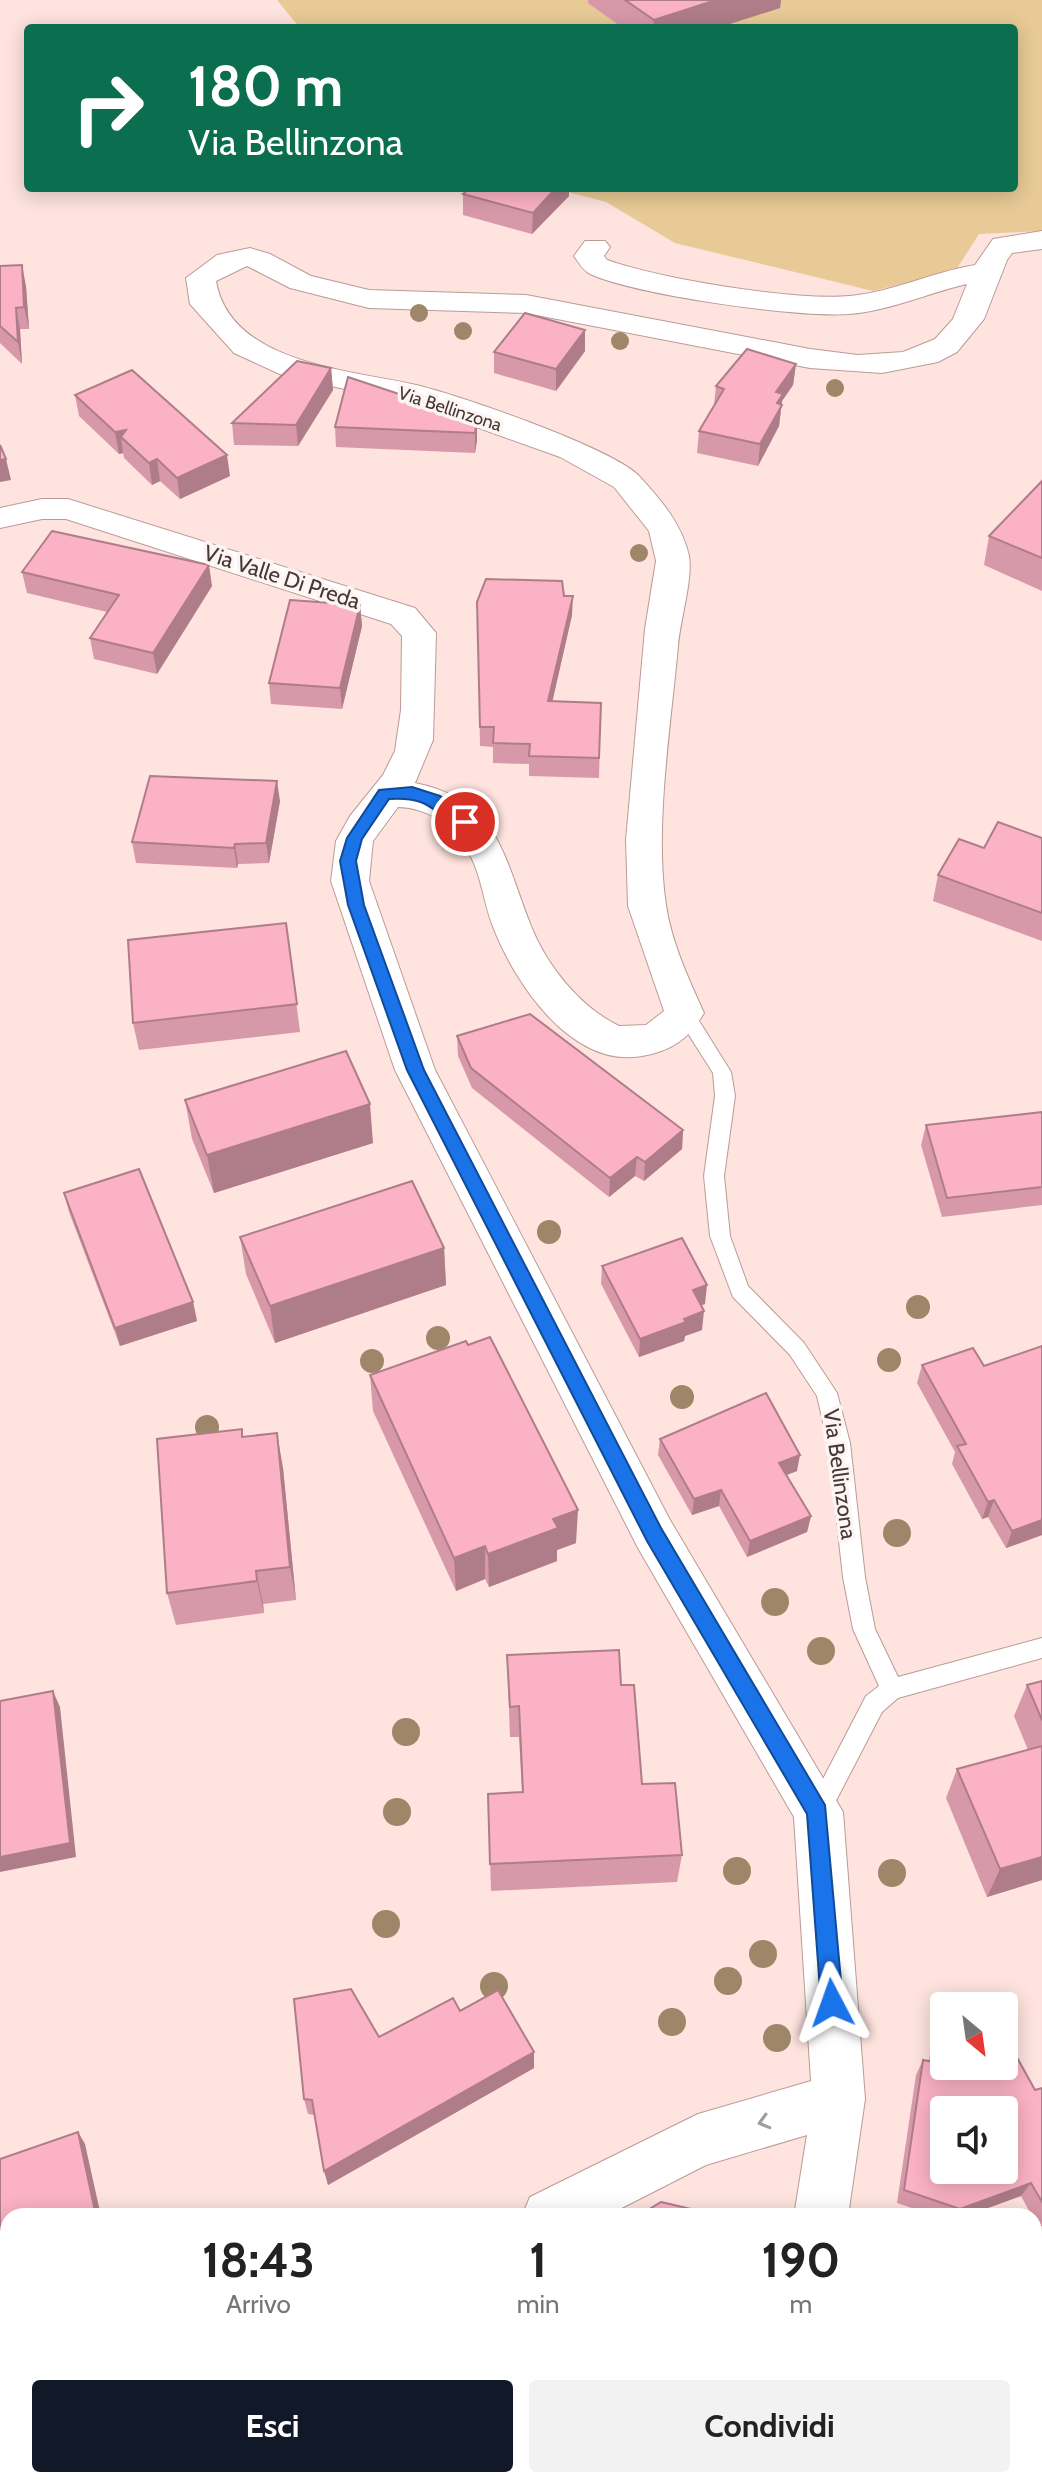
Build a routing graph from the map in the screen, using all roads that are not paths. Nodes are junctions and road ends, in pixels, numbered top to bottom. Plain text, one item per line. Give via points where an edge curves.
1 (1042, 240) edge
2 (595, 247) dead end
3 (987, 272) junction
4 (0, 518) edge
5 (394, 784) junction
6 (684, 1013) junction
7 (1042, 1648) edge
8 (892, 1689) junction
9 (818, 1812) junction
10 (839, 2099) junction
11 (565, 2208) edge
12 (822, 2208) edge

1 - 3 street, Via Bellinzona via 1003,245
2 - 3 street via 589,256 596,265 632,277 847,306
3 - 6 street, Via Bellinzona via 965,326 947,344 928,355 893,363 784,354 527,304 368,299 281,274 261,260 242,256 201,278 205,304 245,347 295,369 414,394 571,450 625,480 665,529 673,561 660,642 644,840 647,906
4 - 5 street, Via Valle Di Preda via 68,509 403,616 419,633 414,750
5 - 6 street via 435,800 465,822 486,848 517,939 537,974 555,999 589,1028 621,1044 655,1040 673,1030
5 - 9 street via 355,838 348,861 350,881 415,1070 654,1534
6 - 8 lane, Via Bellinzona via 722,1072 725,1096 714,1176 720,1236 740,1291 797,1349 827,1393 839,1443 864,1629
7 - 8 lane
8 - 9 lane via 874,1704
9 - 10 street
10 -> 11 street via 698,2141
10 - 12 street

